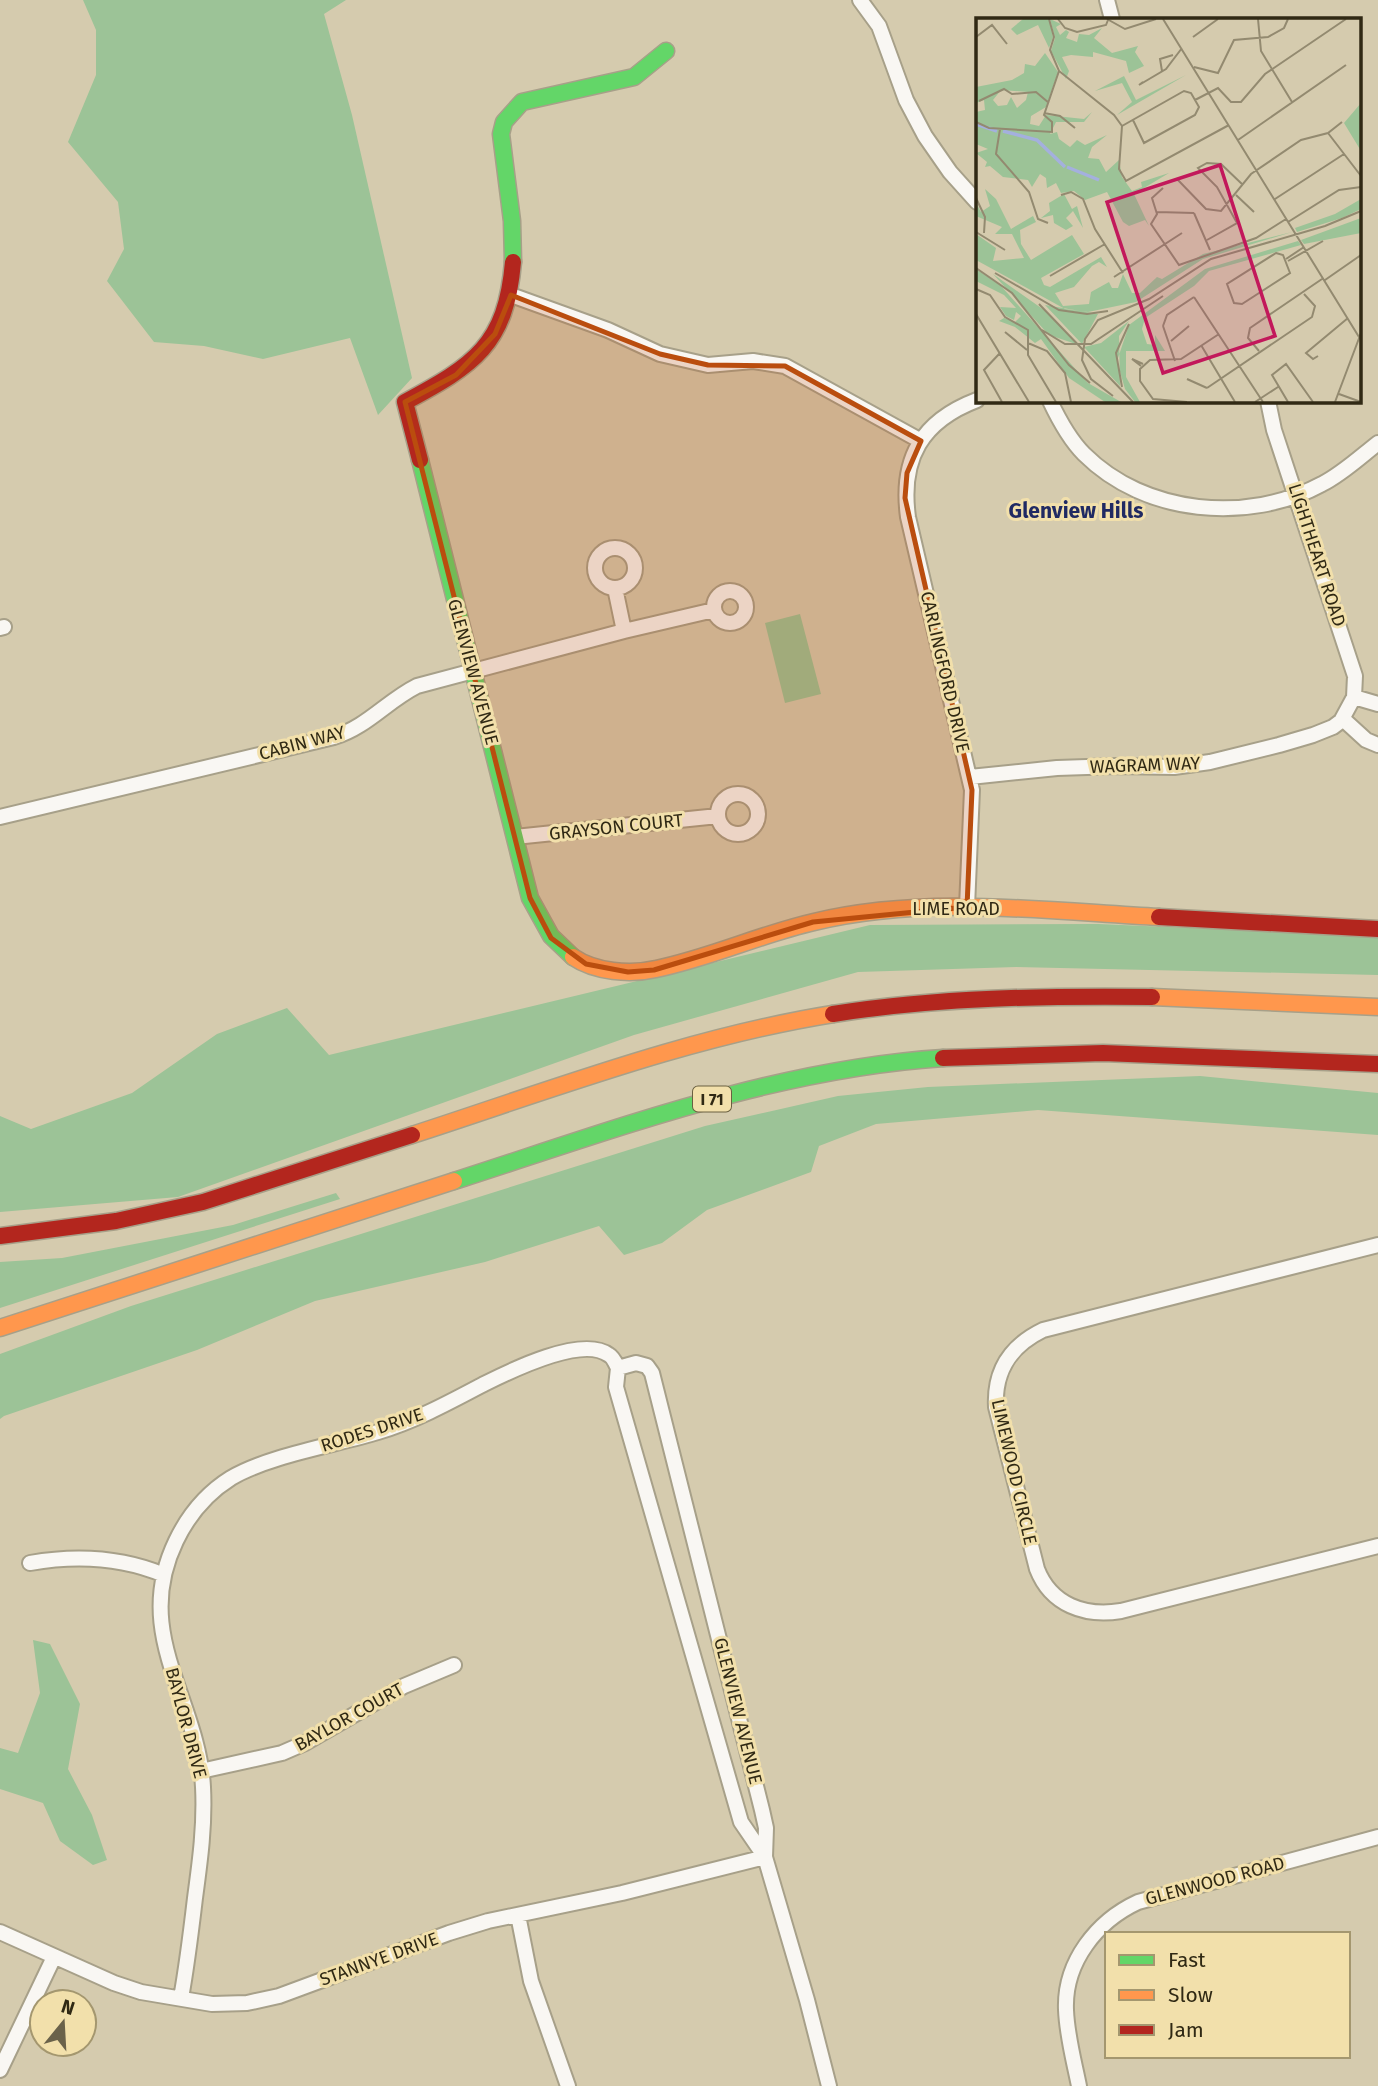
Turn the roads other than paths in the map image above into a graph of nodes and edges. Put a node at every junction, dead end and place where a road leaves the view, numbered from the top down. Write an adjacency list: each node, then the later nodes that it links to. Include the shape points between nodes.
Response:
1 (860, 0): 5 (street, via 879,26 906,100 925,136)
2 (1107, 0): 3 (street)
3 (1112, 18)
4 (666, 51): 6 (main road, via 634,77 522,102 504,122 501,134 514,277)
5 (976, 201)
6 (511, 295): 10 (street, via 660,354 708,365 753,361 785,366); 16 (main road, GLENVIEW AVENUE, via 505,316 480,355 456,376 405,402)
7 (976, 400): 10 (street, CARLINGFORD DRIVE, via 940,419)
8 (1051, 402): 12 (street, via 1066,432 1084,453 1142,492 1203,508 1230,509)
9 (1268, 402): 12 (street, LIGHTHEART ROAD)
10 (921, 441): 20 (street, CARLINGFORD DRIVE, via 907,473 905,498)
11 (1378, 443): 12 (street, via 1335,476)
12 (1297, 495): 18 (street, LIGHTHEART ROAD, via 1355,676)
13 (615, 588): 15 (street)
14 (714, 610): 15 (street, CABIN WAY)
15 (624, 631): 16 (street, CABIN WAY)
16 (473, 671): 22 (street, CABIN WAY, via 418,686 366,723 334,737); 23 (main road, GLENVIEW AVENUE)
17 (1378, 704): 18 (street)
18 (1348, 709): 19 (street, via 1366,740); 20 (street, WAGRAM WAY, via 1333,727 1210,762 1174,767 1057,768)
19 (1378, 745)
20 (970, 777): 24 (street, CARLINGFORD DRIVE)
21 (718, 816): 23 (street, GRAYSON COURT)
22 (0, 817)
23 (514, 837): 26 (main road, GLENVIEW AVENUE, via 530,898)
24 (967, 907): 25 (main road, LIME ROAD); 26 (main road, LIME ROAD, via 871,912 813,922 654,970 628,972 586,964)
25 (1378, 929)
26 (551, 939)
27 (1378, 1007): 29 (main road, via 1065,996 938,1001 816,1017 687,1045 203,1202 116,1221)
28 (1378, 1064): 31 (main road, I 71, via 1099,1052 1009,1053 823,1074 626,1125)
29 (0, 1236)
30 (1378, 1245): 35 (street, LIMEWOOD CIRCLE, via 1043,1330 1009,1356 995,1392 1037,1569 1049,1590 1077,1609 1121,1611)
31 (75, 1305): 32 (main road, I 71); 33 (main road)
32 (0, 1328)
33 (0, 1337)
34 (618, 1367): 37 (street, RODES DRIVE, via 602,1352 568,1351 498,1377 415,1419 231,1478 200,1505 179,1534); 41 (street, via 616,1387 741,1822); 41 (street, GLENVIEW AVENUE, via 636,1363 652,1373 762,1810)
35 (1378, 1546)
36 (30, 1563): 37 (street, via 58,1558 118,1561)
37 (164, 1575): 39 (street, BAYLOR DRIVE, via 162,1634)
38 (454, 1665): 39 (street, BAYLOR COURT, via 410,1683 282,1753)
39 (201, 1771): 45 (street, BAYLOR DRIVE, via 203,1839)
40 (1378, 1838): 49 (street, GLENWOOD ROAD, via 1138,1902 1104,1924 1079,1956 1067,1994 1069,2037)
41 (765, 1857): 42 (street, STANNYE DRIVE); 48 (street, GLENVIEW AVENUE)
42 (518, 1915): 45 (street, STANNYE DRIVE, via 449,1934 279,1996 212,2004); 47 (street, via 531,1981)
43 (0, 1932): 44 (street, STANNYE DRIVE)
44 (54, 1957): 45 (street, STANNYE DRIVE, via 141,1992); 46 (street)
45 (181, 1998)
46 (0, 2070)
47 (568, 2086)
48 (829, 2086)
49 (1079, 2086)

